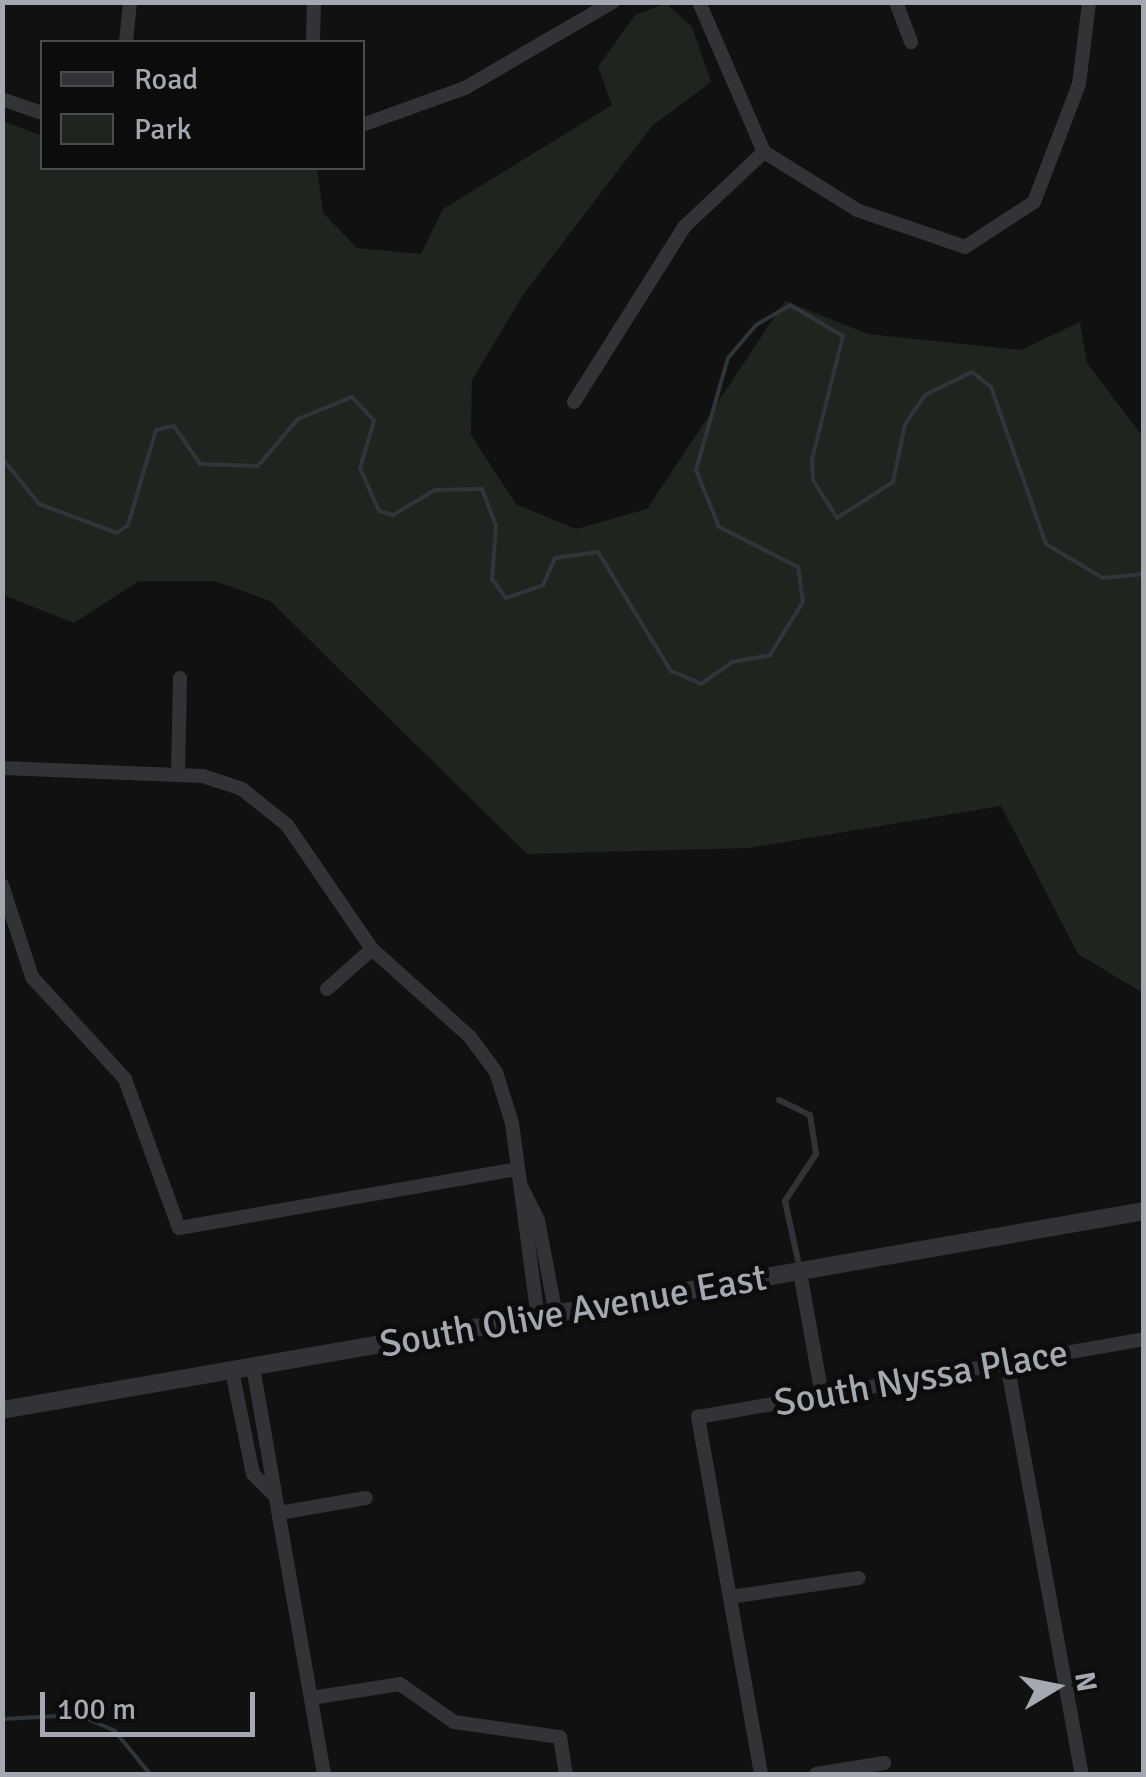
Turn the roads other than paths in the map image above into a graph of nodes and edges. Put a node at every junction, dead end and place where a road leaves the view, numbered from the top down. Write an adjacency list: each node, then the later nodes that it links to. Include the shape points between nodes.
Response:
1 (130, 2): 7 (street)
2 (314, 2): 8 (street)
3 (613, 2): 12 (street, via 465,88)
4 (699, 2): 13 (street)
5 (896, 2): 9 (street)
6 (1089, 2): 13 (street, via 1076,95 1034,202 965,247 857,210)
7 (126, 40)
8 (313, 40)
9 (911, 42)
10 (2, 99): 11 (street)
11 (40, 112)
12 (365, 124)
13 (764, 152): 14 (street, via 684,226)
14 (574, 402)
15 (180, 678): 17 (street)
16 (3, 770): 17 (street)
17 (178, 774): 19 (street, via 242,789 273,811)
18 (2, 885): 22 (street, via 32,978 125,1079 179,1228)
19 (372, 949): 20 (street); 22 (street, via 486,1055 506,1098)
20 (327, 989)
21 (780, 1100): 24 (lane, via 810,1115 816,1154 785,1200)
22 (519, 1177): 25 (street, via 538,1220)
23 (1144, 1211): 24 (street, South Olive Avenue East)
24 (800, 1272): 25 (street, South Olive Avenue East); 30 (street)
25 (547, 1317): 28 (street, South Olive Avenue East)
26 (1144, 1339): 27 (street, South Nyssa Place)
27 (1008, 1362): 30 (street, South Nyssa Place); 43 (street)
28 (253, 1367): 29 (street, South Olive Avenue East); 32 (street)
29 (232, 1371): 31 (street, South Olive Avenue East); 32 (street, via 253,1474)
30 (822, 1395): 36 (street, South Nyssa Place, via 698,1417)
31 (2, 1410)
32 (276, 1496): 34 (street)
33 (366, 1498): 34 (street)
34 (279, 1513): 37 (street)
35 (859, 1578): 36 (street)
36 (730, 1598): 41 (street)
37 (311, 1698): 39 (street); 40 (street, via 400,1684 454,1722 560,1736)
38 (884, 1763): 42 (street)
39 (324, 1774)
40 (566, 1774)
41 (761, 1774)
42 (816, 1774)
43 (1082, 1774)

